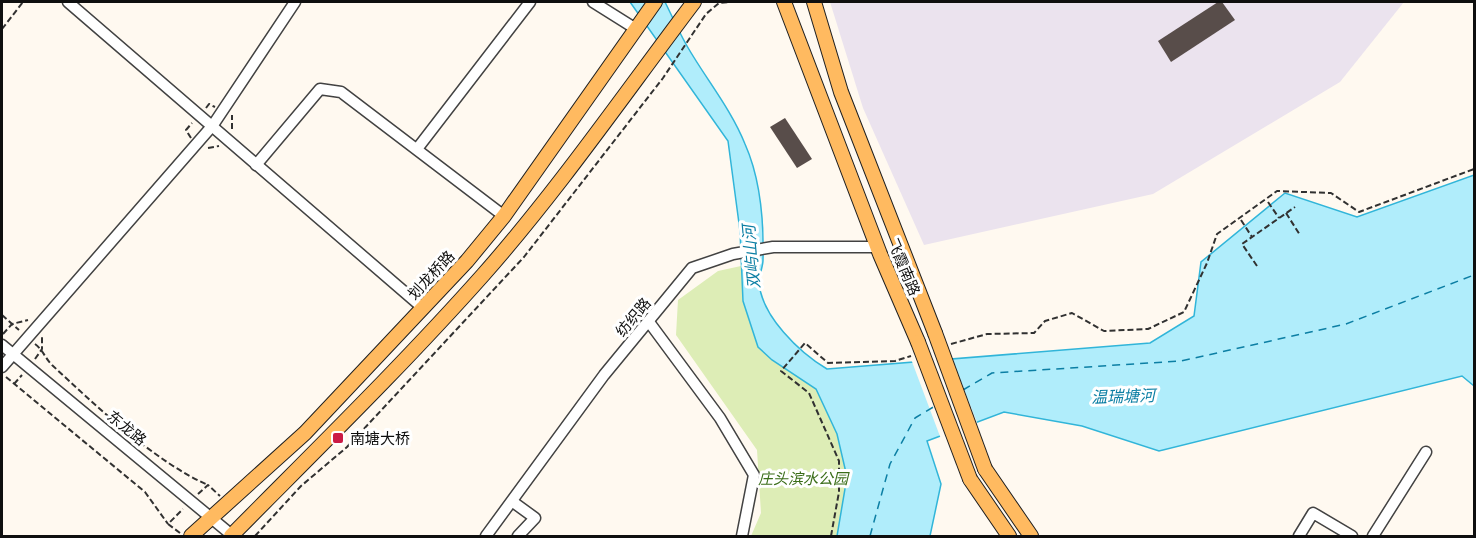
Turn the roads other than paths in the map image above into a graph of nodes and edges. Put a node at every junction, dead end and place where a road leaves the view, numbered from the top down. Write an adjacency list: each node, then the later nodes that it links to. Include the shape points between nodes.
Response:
1 (68, 2): 10 (street)
2 (295, 2): 10 (street)
3 (530, 2): 11 (street)
4 (593, 2): 9 (street)
5 (655, 2): 9 (main road, 划龙桥路)
6 (694, 2): 23 (main road, via 483,275)
7 (784, 2): 14 (main road, 飞霞南路)
8 (814, 2): 29 (main road, 飞霞南路, bridge, via 841,92 985,469)
9 (636, 29): 13 (main road, 划龙桥路)
10 (213, 125): 12 (street); 18 (street)
11 (417, 149): 12 (street, via 341,92 320,89); 13 (street)
12 (256, 165): 15 (street)
13 (504, 216): 15 (main road, 划龙桥路)
14 (877, 247): 16 (street, 纺织路, via 773,247 733,254 692,268); 28 (main road, 飞霞南路, bridge, via 970,479)
15 (423, 308): 22 (main road, 划龙桥路, via 305,432)
16 (650, 322): 21 (street, 纺织路, via 604,375); 27 (street, via 720,418 754,475)
17 (2, 345): 18 (street, 东龙路)
18 (13, 354): 19 (street); 22 (street, 东龙路)
19 (2, 367)
20 (1426, 452): 32 (street)
21 (513, 502): 25 (street, 纺织路); 26 (street, via 535,518)
22 (211, 517): 23 (street, 东龙路); 24 (main road, 划龙桥路)
23 (232, 536)
24 (191, 537)
25 (486, 537)
26 (518, 537)
27 (742, 537)
28 (1009, 537)
29 (1031, 537)
30 (1299, 537): 31 (street, via 1313,513)
31 (1352, 537)
32 (1373, 537)

